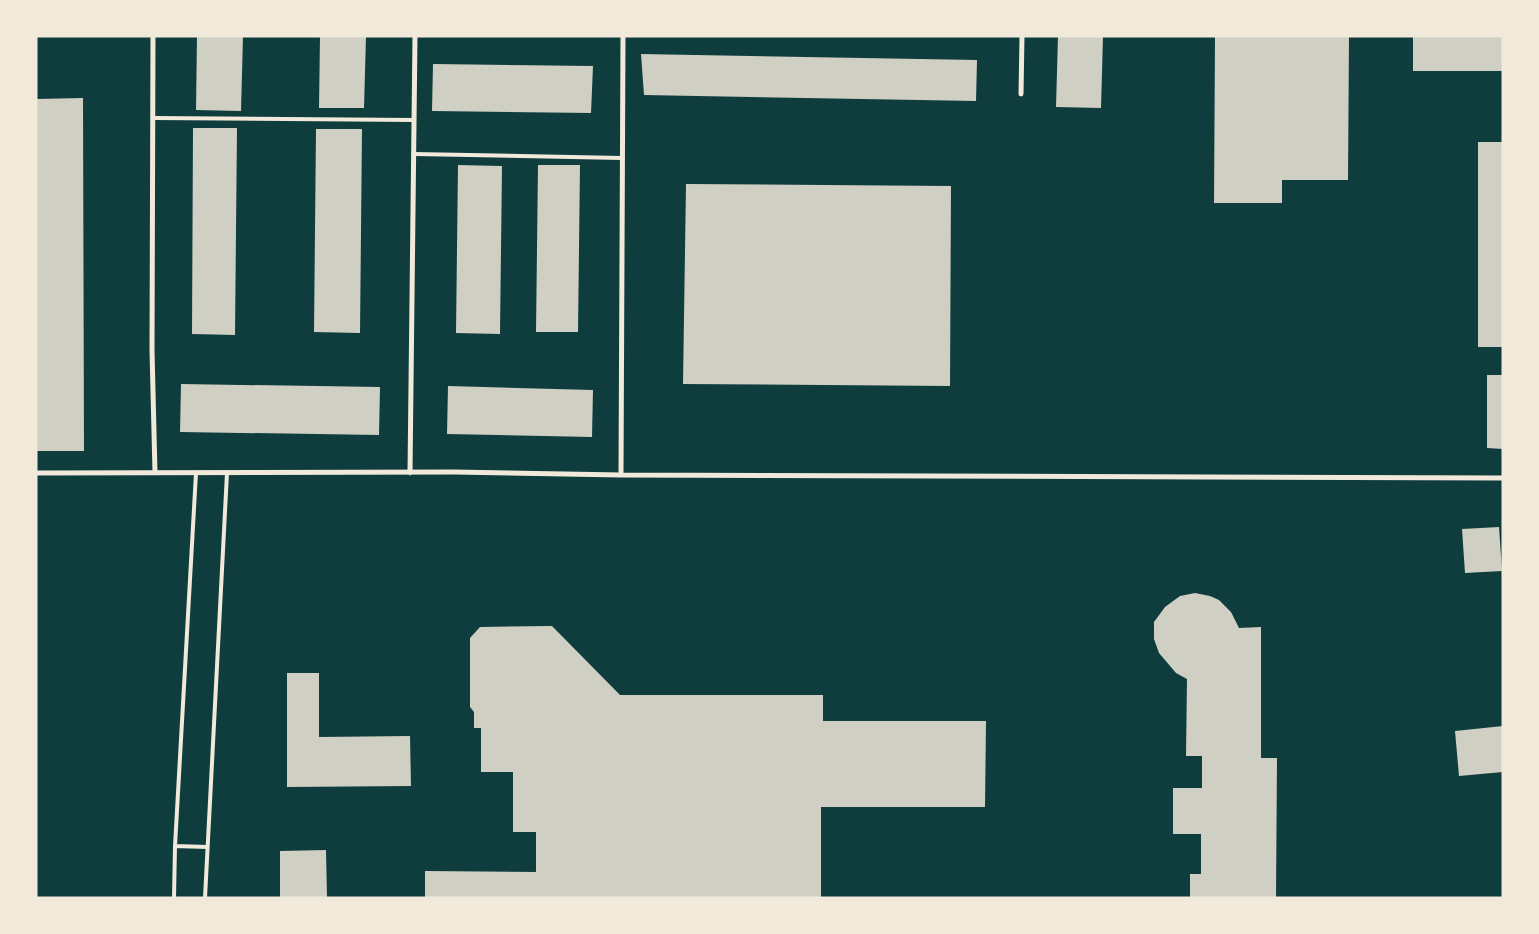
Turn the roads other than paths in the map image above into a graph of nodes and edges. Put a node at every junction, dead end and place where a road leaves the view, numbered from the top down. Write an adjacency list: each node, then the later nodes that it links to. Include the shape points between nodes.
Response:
1 (153, 36): 6 (street)
2 (415, 36): 7 (street)
3 (623, 36): 9 (street)
4 (1022, 36): 5 (street)
5 (1021, 94)
6 (153, 118): 7 (lane); 11 (street)
7 (414, 120): 8 (street)
8 (414, 154): 9 (lane); 14 (street)
9 (622, 158): 15 (street)
10 (36, 473): 11 (street)
11 (154, 473): 12 (street)
12 (196, 473): 13 (street); 17 (lane)
13 (227, 473): 14 (street); 18 (lane)
14 (410, 473): 15 (street)
15 (621, 474): 16 (street)
16 (1503, 478)
17 (175, 846): 18 (lane); 19 (lane)
18 (207, 847): 20 (lane)
19 (174, 898)
20 (205, 898)

